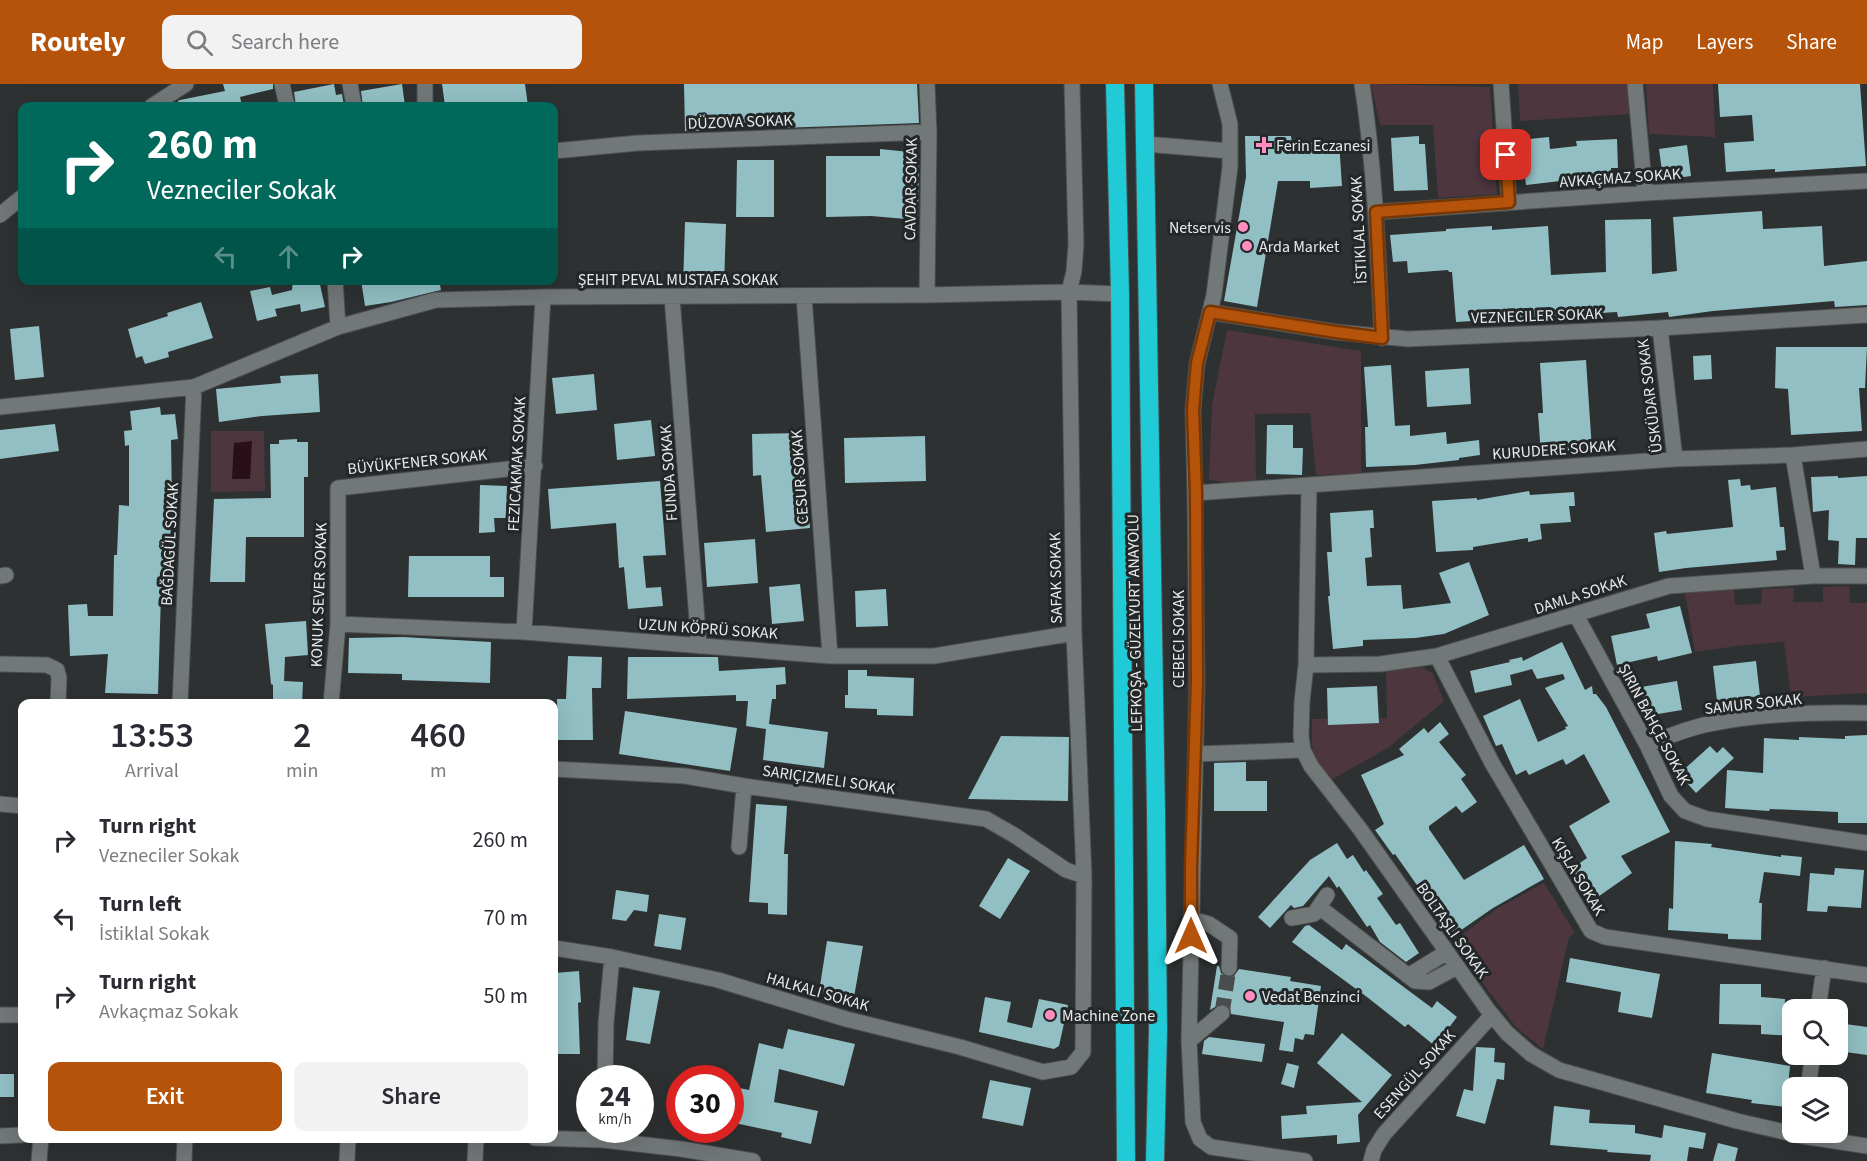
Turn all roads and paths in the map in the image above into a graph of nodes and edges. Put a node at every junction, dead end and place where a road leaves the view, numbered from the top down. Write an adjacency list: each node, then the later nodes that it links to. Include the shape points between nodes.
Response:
1 (186, 84): 13 (street)
2 (282, 84): 14 (street)
3 (350, 84): 15 (street)
4 (425, 84): 16 (street)
5 (927, 84): 17 (street, CAVDAR SOKAK)
6 (1072, 84): 28 (street, SAFAK SOKAK, via 1076,244)
7 (1115, 84): 29 (highway, LEFKOŞA - GÜZELYURT ANAYOLU)
8 (1144, 84): 18 (highway, LEFKOŞA - GÜZELYURT ANAYOLU)
9 (1220, 84): 19 (street, CEBECI SOKAK, via 1230,124)
10 (1362, 84): 25 (street, İSTIKLAL SOKAK)
11 (1501, 84): 24 (street)
12 (1635, 84): 22 (street)
13 (158, 102)
14 (286, 102)
15 (353, 102)
16 (425, 102)
17 (929, 132): 20 (street, DÜZOVA SOKAK, via 638,143); 30 (street, CAVDAR SOKAK)
18 (1145, 144): 19 (street); 109 (highway, LEFKOŞA - GÜZELYURT ANAYOLU, via 1156,822)
19 (1230, 151): 34 (street, CEBECI SOKAK)
20 (558, 152)
21 (1867, 181): 22 (street, AVKAÇMAZ SOKAK)
22 (1645, 193): 24 (street, AVKAÇMAZ SOKAK)
23 (18, 200): 26 (street)
24 (1509, 202): 25 (street, AVKAÇMAZ SOKAK)
25 (1376, 212): 38 (street, İSTIKLAL SOKAK)
26 (0, 215)
27 (334, 285): 36 (street)
28 (1069, 292): 29 (street, ŞEHIT PEVAL MUSTAFA SOKAK); 30 (street, ŞEHIT PEVAL MUSTAFA SOKAK); 53 (street, SAFAK SOKAK)
29 (1120, 294): 108 (highway, LEFKOŞA - GÜZELYURT ANAYOLU)
30 (927, 295): 31 (street, ŞEHIT PEVAL MUSTAFA SOKAK)
31 (804, 296): 33 (street, ŞEHIT PEVAL MUSTAFA SOKAK); 55 (street, CESUR SOKAK)
32 (543, 297): 33 (street, ŞEHIT PEVAL MUSTAFA SOKAK); 36 (street, ŞEHIT PEVAL MUSTAFA SOKAK, via 436,300); 44 (street, FEZICAKMAK SOKAK)
33 (672, 297): 54 (street, FUNDA SOKAK)
34 (1210, 312): 38 (street, VEZNECILER SOKAK); 47 (street, CEBECI SOKAK, via 1194,387)
35 (1867, 315): 37 (street, VEZNECILER SOKAK)
36 (338, 327): 39 (street, ŞEHIT PEVAL MUSTAFA SOKAK)
37 (1660, 328): 38 (street, VEZNECILER SOKAK); 43 (street, ÜSKÜDAR SOKAK)
38 (1382, 338)
39 (194, 387): 40 (street, ŞEHIT PEVAL MUSTAFA SOKAK); 60 (street, BAĞDAGÜL SOKAK)
40 (0, 407)
41 (1867, 449): 42 (street, KURUDERE SOKAK)
42 (1793, 455): 43 (street, KURUDERE SOKAK); 48 (street)
43 (1675, 459): 45 (street, KURUDERE SOKAK)
44 (535, 466): 46 (street, BÜYÜKFENER SOKAK); 52 (street, FEZICAKMAK SOKAK)
45 (1309, 486): 47 (street, KURUDERE SOKAK); 58 (street)
46 (338, 488): 51 (street, KONUK SEVER SOKAK)
47 (1196, 493): 65 (street, CEBECI SOKAK)
48 (1814, 576): 49 (street, DAMLA SOKAK); 50 (street, DAMLA SOKAK, via 1669,586)
49 (1867, 576)
50 (1576, 615): 56 (street, DAMLA SOKAK); 63 (street, ŞIRIN BAHÇE SOKAK)
51 (338, 624): 52 (street, UZUN KÖPRÜ SOKAK); 61 (street, KONUK SEVER SOKAK)
52 (524, 632): 54 (street, UZUN KÖPRÜ SOKAK)
53 (1074, 633): 55 (street, UZUN KÖPRÜ SOKAK, via 934,656); 72 (street, SAFAK SOKAK)
54 (699, 646): 55 (street, UZUN KÖPRÜ SOKAK)
55 (830, 656)
56 (1437, 656): 58 (street, DAMLA SOKAK, via 1380,664); 80 (street, via 1492,764 1592,931 1605,937)
57 (0, 664): 59 (street, via 47,665 57,670)
58 (1306, 665): 64 (street)
59 (58, 699)
60 (180, 699)
61 (331, 699)
62 (1867, 713): 63 (street, SAMUR SOKAK, via 1787,715 1709,724)
63 (1647, 745): 70 (street, ŞIRIN BAHÇE SOKAK, via 1671,796 1696,816)
64 (1303, 750): 65 (street); 76 (street)
65 (1195, 754): 74 (street, CEBECI SOKAK)
66 (558, 770): 67 (street, via 685,776)
67 (744, 786): 71 (street); 72 (street, via 986,819 1065,870)
68 (0, 804): 69 (street)
69 (18, 806)
70 (1867, 843)
71 (740, 847)
72 (1084, 876): 77 (street, SAFAK SOKAK, via 1083,1052 1071,1067 1043,1072 718,980)
73 (1292, 918): 82 (street, via 1314,914 1323,901)
74 (1191, 919): 79 (street, via 1209,924 1230,938); 88 (street, CEBECI SOKAK)
75 (558, 949): 77 (street)
76 (1447, 952): 78 (street); 82 (street)
77 (612, 957): 89 (street)
78 (1457, 967): 82 (street, via 1429,982); 87 (street)
79 (1228, 968)
80 (1824, 968): 81 (street); 83 (street)
81 (1867, 975)
82 (1408, 976)
83 (1820, 999)
84 (1222, 1013): 88 (street)
85 (0, 1015): 86 (street)
86 (18, 1015)
87 (1492, 1015): 90 (street, via 1531,1054 1559,1071); 111 (street, ESENGÜL SOKAK, via 1384,1134)
88 (1189, 1041): 110 (street, CEBECI SOKAK, via 1193,1122 1200,1138 1211,1147)
89 (605, 1065)
90 (1782, 1130)
91 (18, 1135): 92 (street)
92 (0, 1136)
93 (576, 1136): 94 (street)
94 (558, 1137)
95 (1848, 1142): 101 (street)
96 (41, 1143): 103 (street)
97 (185, 1143): 104 (street)
98 (348, 1143): 105 (street)
99 (476, 1143): 106 (street)
100 (634, 1143): 102 (street)
101 (1867, 1146)
102 (680, 1155): 107 (street)
103 (39, 1161)
104 (184, 1161)
105 (347, 1161)
106 (475, 1161)
107 (753, 1161)
108 (1126, 1161)
109 (1155, 1161)
110 (1305, 1161)
111 (1371, 1161)

